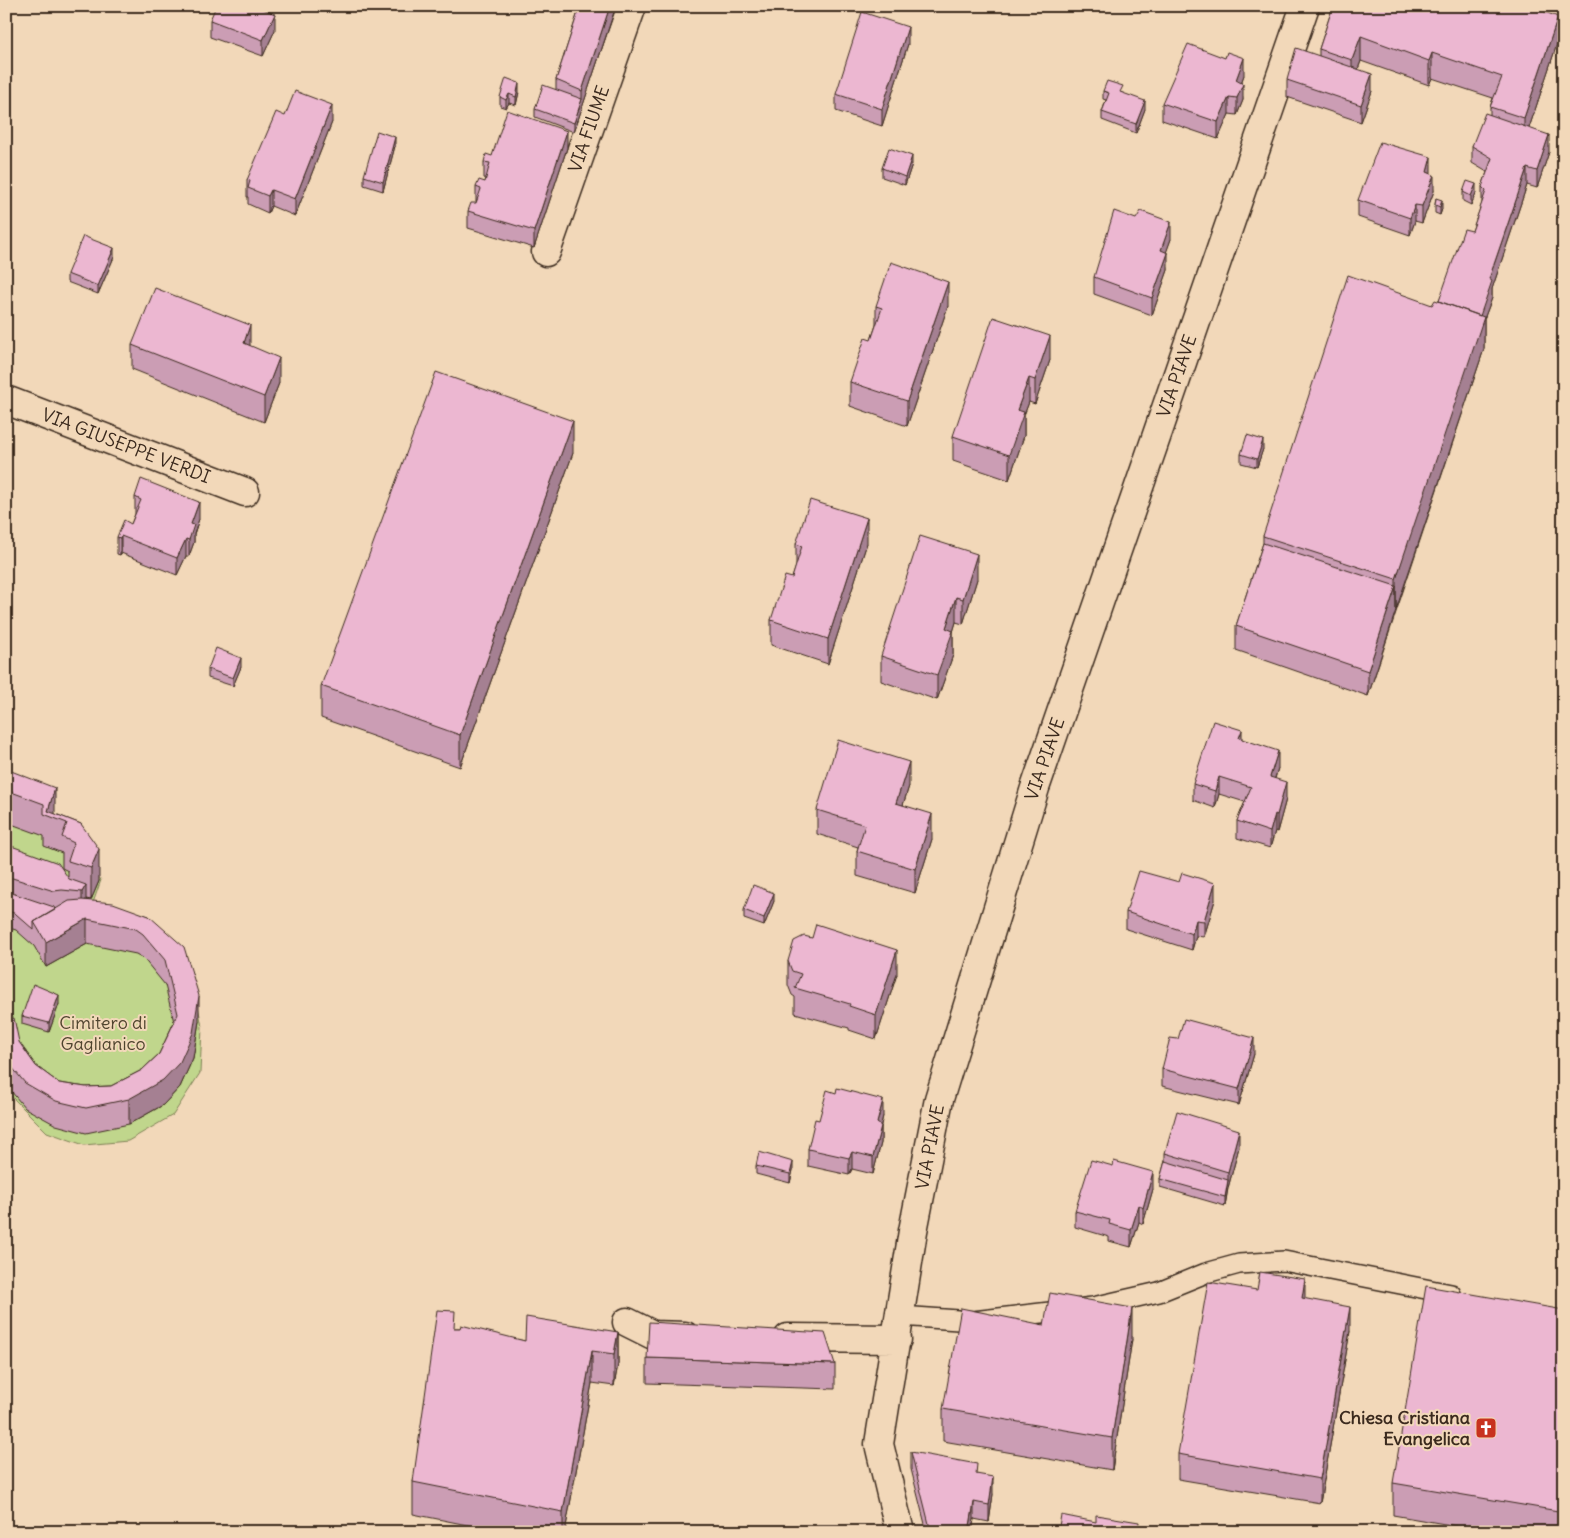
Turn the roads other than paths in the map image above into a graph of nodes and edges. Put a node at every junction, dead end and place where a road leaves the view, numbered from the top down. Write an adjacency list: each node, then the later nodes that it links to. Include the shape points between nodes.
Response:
1 (632, 6): 3 (street, VIA FIUME)
2 (1305, 6): 8 (street, VIA PIAVE, via 1035,788 988,934 939,1098 913,1231)
3 (546, 252)
4 (6, 400): 5 (street, VIA GIUSEPPE VERDI)
5 (245, 492)
6 (1468, 1298): 8 (lane, via 1284,1261 1239,1264 1159,1292 1094,1307)
7 (627, 1322): 9 (street, via 652,1335)
8 (899, 1327): 10 (street); 11 (street, VIA PIAVE, via 879,1444)
9 (711, 1336)
10 (760, 1337)
11 (900, 1532)

